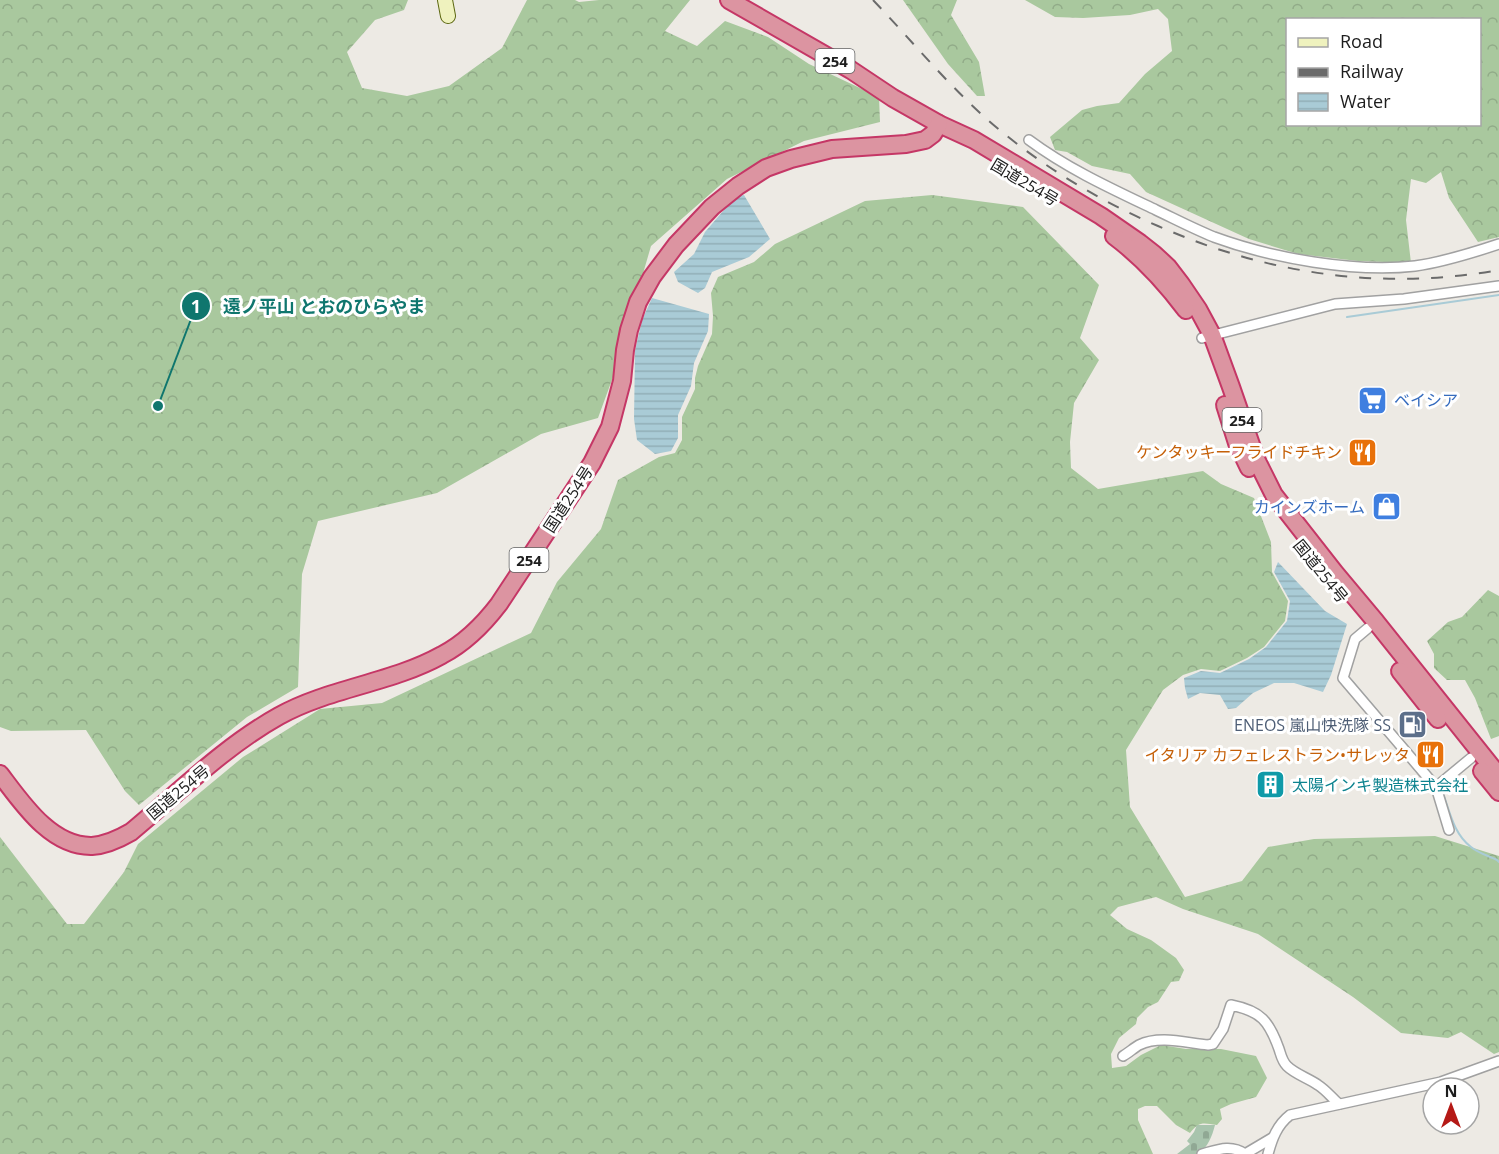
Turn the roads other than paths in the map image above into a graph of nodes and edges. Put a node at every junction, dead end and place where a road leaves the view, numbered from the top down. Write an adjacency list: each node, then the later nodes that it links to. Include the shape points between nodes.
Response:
1 (445, 0): 3 (street)
2 (729, 0): 4 (highway, 254)
3 (448, 16)
4 (939, 124): 8 (highway, 国道254号 / 254, via 980,154 1116,238 1170,289); 11 (highway, 国道254号 / 254, via 925,140 832,149 766,168 712,207 676,245 639,302 629,330 610,427 592,464 500,604 484,624 453,648 422,665 280,715 241,740 131,832 104,844 81,844 45,827)
5 (1029, 140): 6 (street, via 1093,180 1204,232 1286,256 1345,266 1403,267 1454,258)
6 (1499, 244)
7 (1499, 286): 8 (street, via 1335,304)
8 (1207, 337): 9 (highway, 国道254号 / 254, via 1237,443 1265,500); 12 (highway, 国道254号 / 254, via 1274,495)
9 (1368, 628): 10 (highway, 国道254号 / 254); 13 (street, via 1355,639 1343,678)
10 (1471, 758): 13 (street); 14 (highway, 国道254号 / 254)
11 (0, 774)
12 (1499, 776)
13 (1436, 787): 15 (street)
14 (1499, 792)
15 (1449, 830)
16 (1123, 1056): 18 (street, via 1153,1041 1213,1044 1232,1005 1244,1007 1259,1014 1266,1023 1283,1062)
17 (1499, 1060): 18 (street, via 1441,1082)
18 (1339, 1104): 19 (street, via 1290,1115)
19 (1272, 1138): 21 (street); 22 (street)
20 (1202, 1154): 21 (street, via 1225,1148)
21 (1245, 1154)
22 (1268, 1154)

